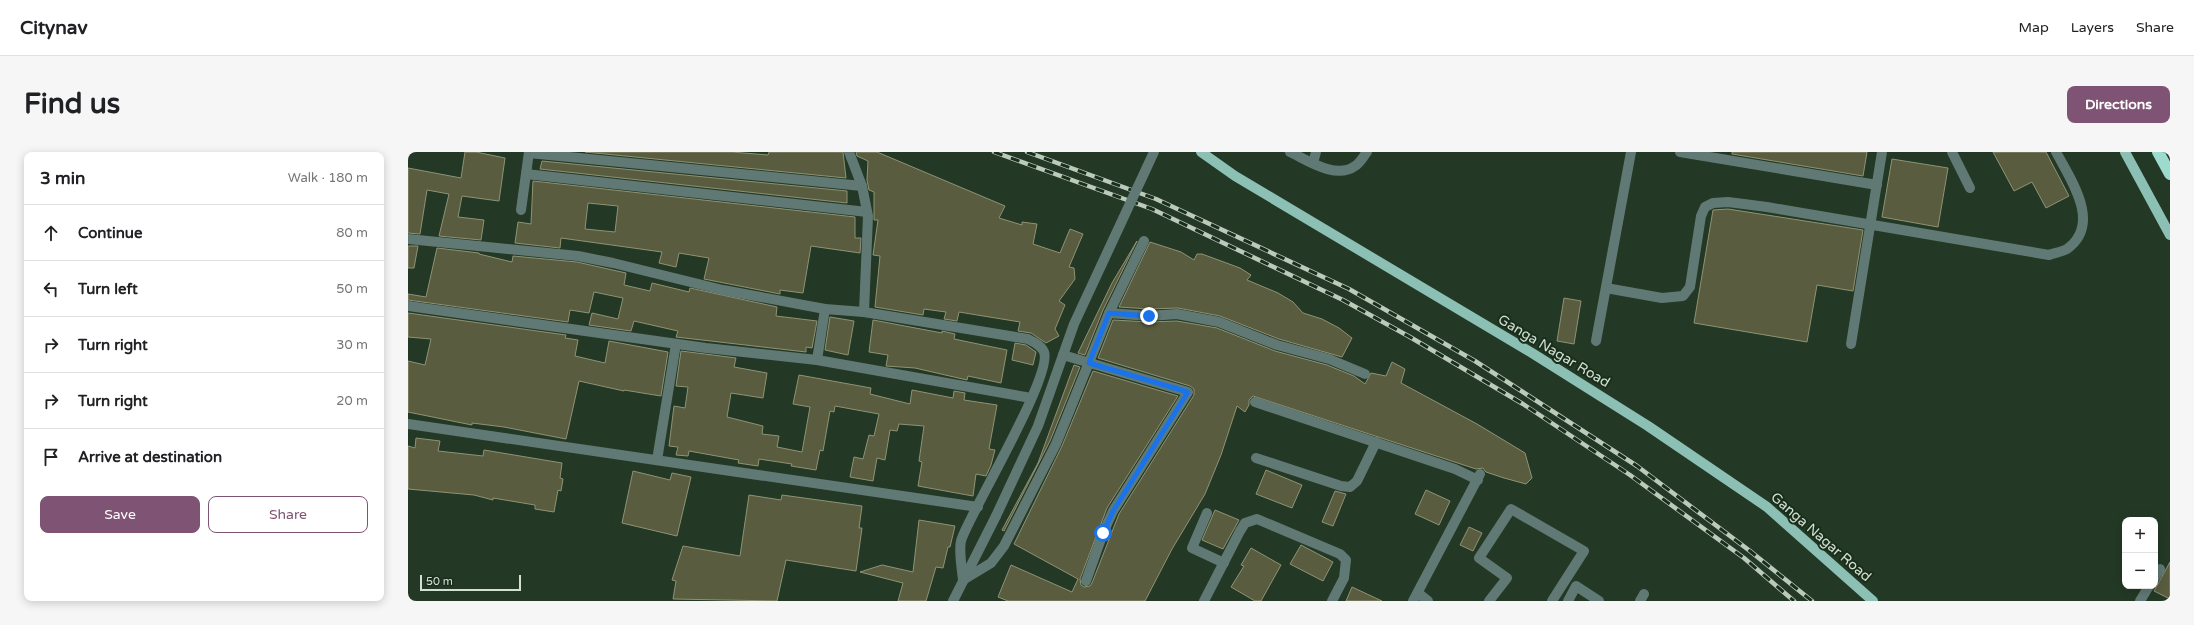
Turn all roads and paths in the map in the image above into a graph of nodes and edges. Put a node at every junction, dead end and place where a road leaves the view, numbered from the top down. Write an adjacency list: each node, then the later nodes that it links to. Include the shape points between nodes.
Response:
1 (529, 152): 16 (street); 19 (street)
2 (849, 152): 19 (street)
3 (1154, 152): 35 (street, bridge, via 1092,282)
4 (1201, 152): 60 (main road, Ganga Nagar Road, via 1235,176 1532,353 1648,426 1767,507)
5 (1290, 152): 15 (street)
6 (1316, 152): 15 (street)
7 (1367, 152): 15 (street, via 1356,166 1348,170 1336,171)
8 (1631, 152): 27 (street)
9 (1680, 152): 18 (street)
10 (1882, 152): 18 (street)
11 (1952, 152): 20 (street)
12 (2056, 152): 23 (street, via 2083,207 2083,221 2079,234 2066,249 2049,255)
13 (2124, 152): 24 (main road)
14 (2158, 152): 17 (highway)
15 (1313, 163)
16 (526, 174): 21 (street); 22 (street)
17 (2170, 174)
18 (1877, 185): 23 (street)
19 (862, 186): 22 (street)
20 (1970, 188)
21 (521, 210)
22 (867, 212): 30 (street)
23 (1871, 225): 27 (street, via 1767,207 1728,202 1713,203 1704,207 1701,216 1690,287 1683,296 1662,298); 34 (street)
24 (2170, 235)
25 (408, 239): 29 (street, via 578,256 723,290)
26 (1144, 241): 31 (street)
27 (1606, 288): 32 (street)
28 (408, 306): 33 (street)
29 (825, 309): 30 (street); 36 (street)
30 (864, 312): 39 (street, via 1028,338 1039,345 1044,353)
31 (1109, 313): 37 (street); 38 (street, via 1149,316 1177,314 1219,322 1277,345 1329,359)
32 (1596, 341)
33 (676, 344): 36 (street); 44 (street)
34 (1851, 344)
35 (1063, 355): 37 (street); 48 (street, bridge, via 1038,426)
36 (817, 360): 39 (street)
37 (1089, 363): 48 (street, via 1056,444 1004,546 991,563); 49 (street, via 1188,392 1113,511)
38 (1365, 374)
39 (1031, 398): 45 (street)
40 (1255, 402): 42 (street)
41 (408, 424): 44 (street)
42 (1376, 442): 43 (street, via 1357,481 1350,487); 51 (street, via 1479,477)
43 (1256, 458)
44 (657, 460): 45 (street)
45 (978, 507): 48 (street, via 961,539)
46 (1207, 513): 47 (street, via 1192,548)
47 (1224, 563): 53 (street); 54 (street, via 1245,523 1251,520 1264,522 1340,554 1346,560 1344,578)
48 (963, 580): 52 (street)
49 (1086, 581)
50 (2147, 589): 61 (street)
51 (1415, 597): 55 (street)
52 (952, 601)
53 (1204, 601)
54 (1332, 601)
55 (1428, 601)
56 (1489, 601): 57 (street, via 1507,578 1479,558 1510,509 1584,551)
57 (1552, 601)
58 (1568, 601): 59 (street, via 1576,586)
59 (1599, 601)
60 (1873, 601)
61 (2140, 601)

